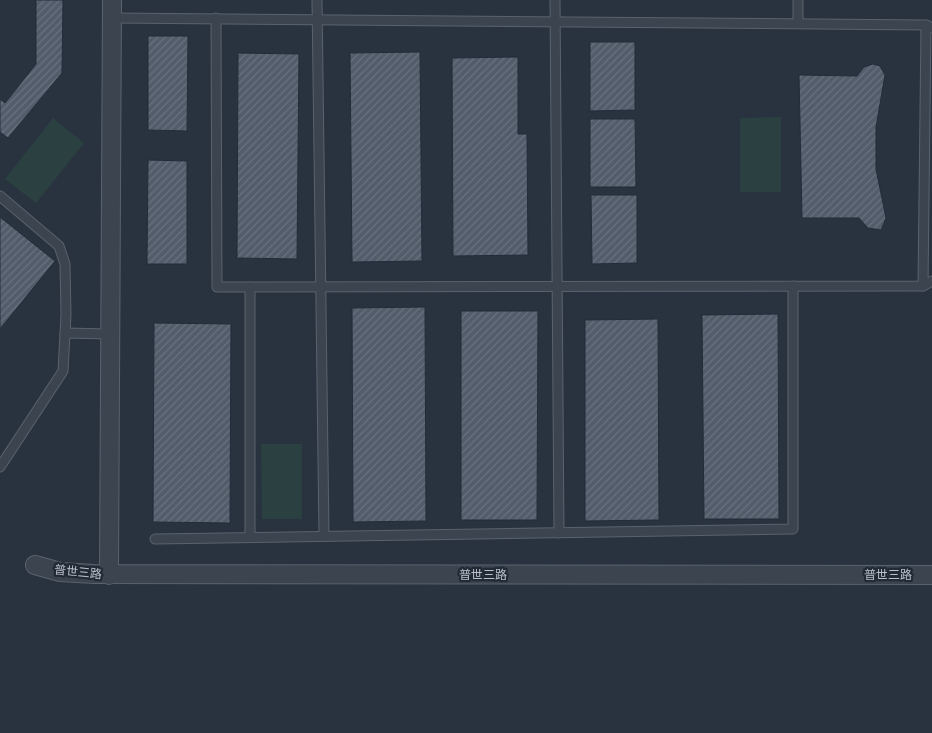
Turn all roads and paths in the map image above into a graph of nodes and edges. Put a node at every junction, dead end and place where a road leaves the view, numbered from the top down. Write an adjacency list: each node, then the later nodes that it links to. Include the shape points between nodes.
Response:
1 (112, 0): 5 (street)
2 (317, 0): 7 (lane)
3 (555, 0): 8 (lane)
4 (798, 0): 9 (lane)
5 (112, 18): 6 (lane); 19 (street)
6 (216, 18): 7 (lane); 17 (lane, via 217,287)
7 (317, 19): 8 (lane); 13 (lane)
8 (555, 21): 9 (lane); 14 (lane)
9 (798, 24): 10 (lane)
10 (929, 26): 16 (lane)
11 (0, 196): 18 (lane, via 59,246 65,264)
12 (932, 281): 16 (lane)
13 (321, 286): 14 (lane); 17 (lane); 22 (lane)
14 (558, 286): 15 (lane); 21 (lane)
15 (793, 286): 16 (lane); 21 (lane, via 793,530)
16 (923, 286)
17 (250, 287): 23 (lane)
18 (65, 333): 19 (lane); 20 (lane, via 63,372)
19 (110, 334): 26 (street)
20 (0, 467)
21 (559, 533): 22 (lane)
22 (324, 536): 23 (lane)
23 (250, 538): 24 (lane)
24 (155, 539)
25 (34, 565): 26 (street, 普世三路, via 60,572)
26 (109, 574): 27 (street, 普世三路)
27 (932, 575)

